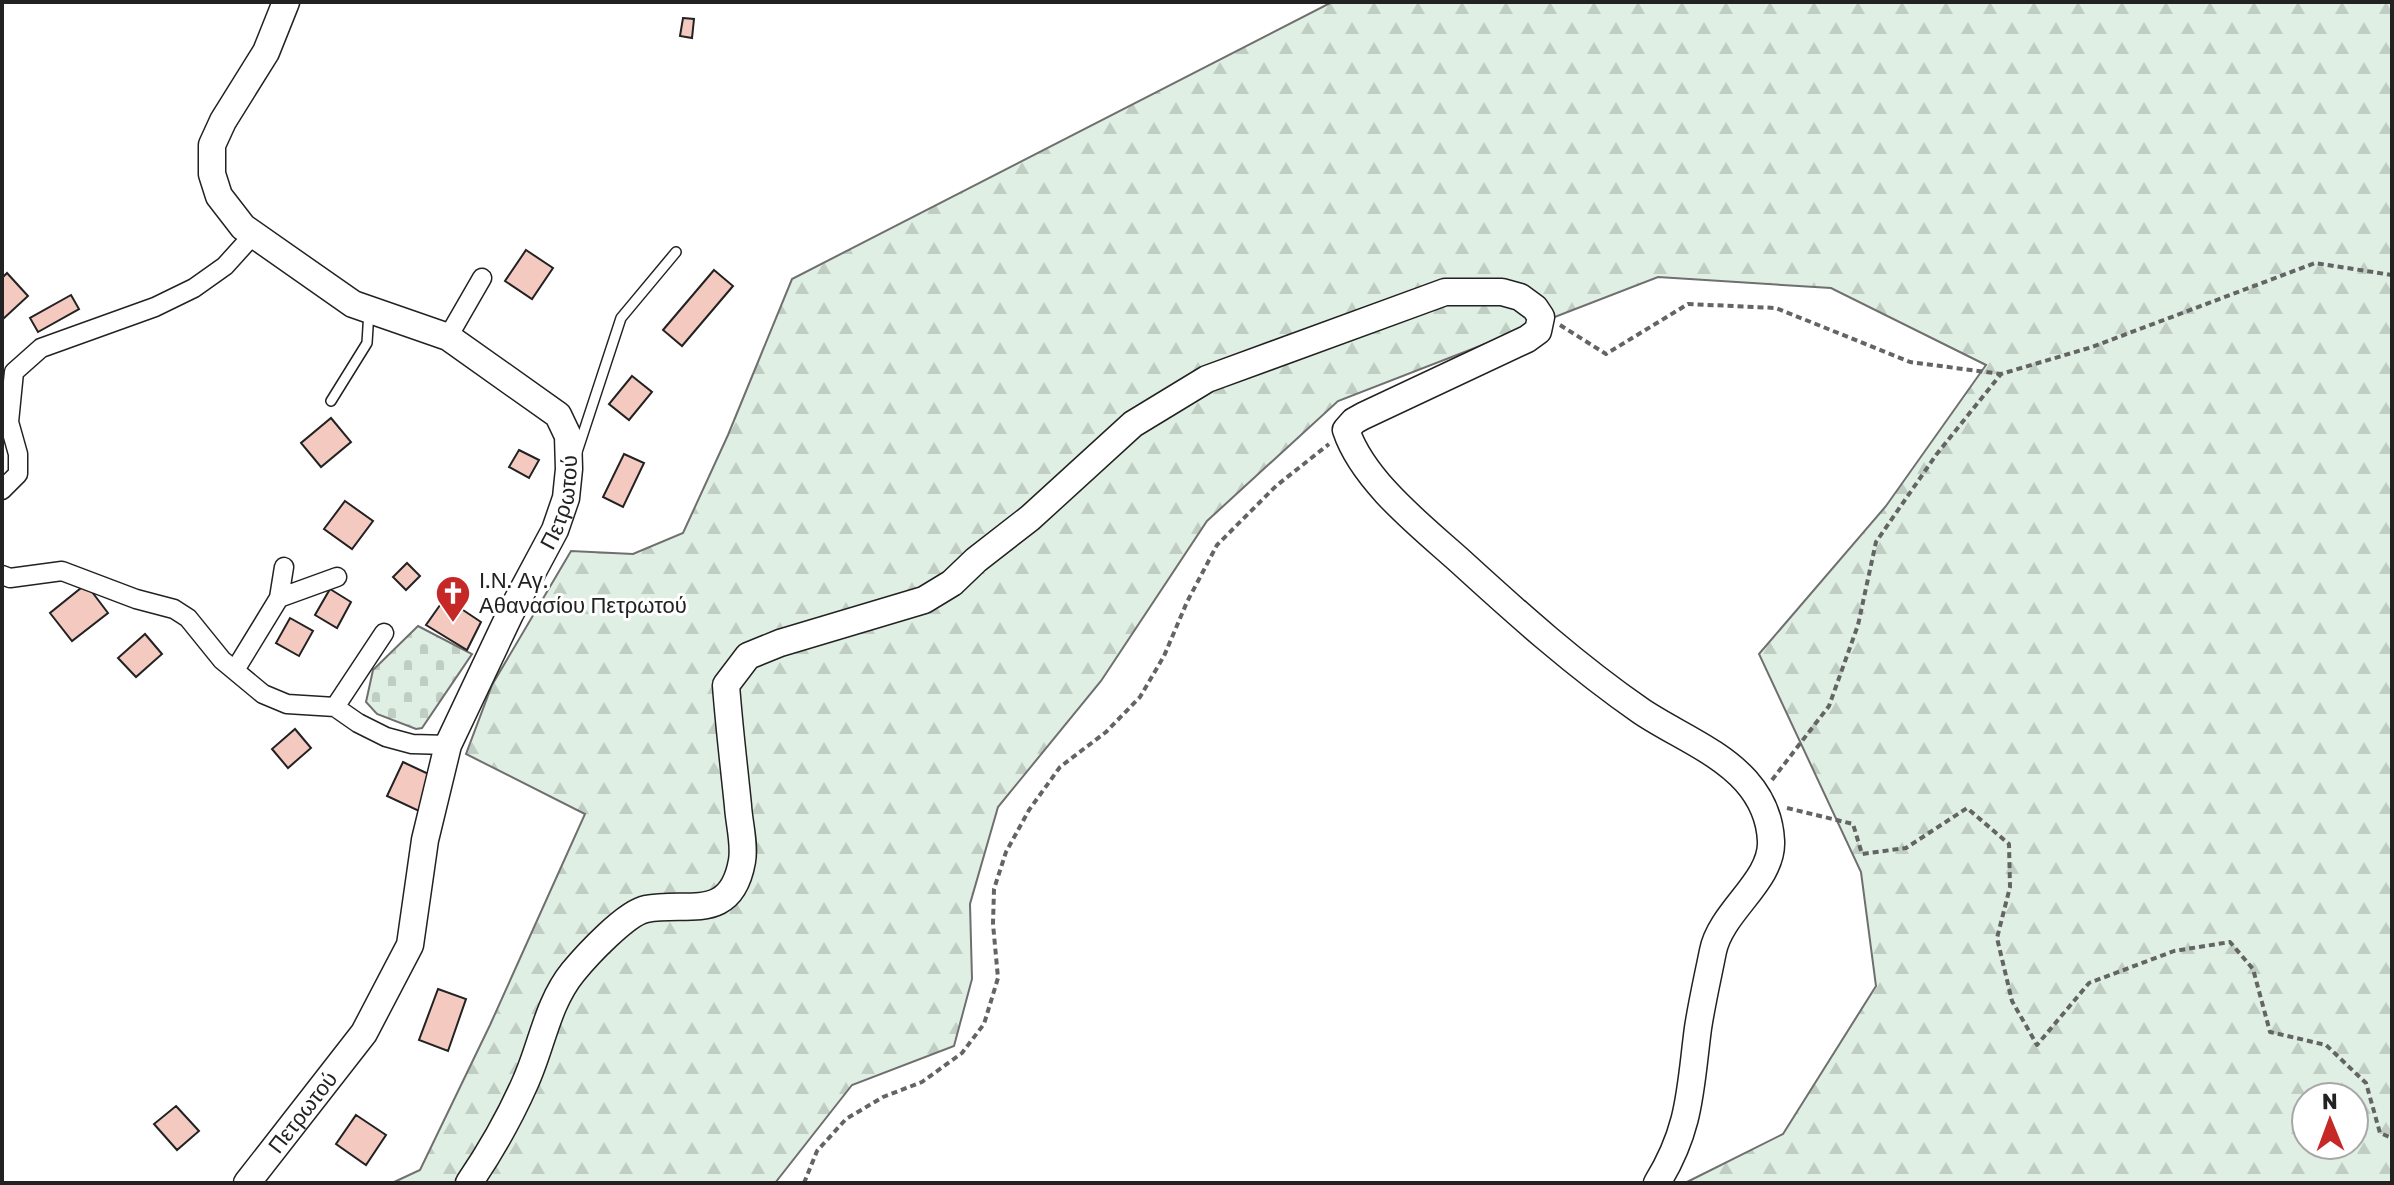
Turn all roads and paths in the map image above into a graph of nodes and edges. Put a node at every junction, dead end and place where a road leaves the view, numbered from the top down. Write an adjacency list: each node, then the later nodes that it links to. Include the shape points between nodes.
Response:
1 (286, 2): 2 (street, Πετρωτού, via 276,33 212,145 214,185 230,214)
2 (253, 235): 7 (street, Πετρωτού); 13 (street, via 225,266 194,288 41,348 14,372 9,422 18,474)
3 (676, 252): 12 (lane, via 621,318)
4 (2392, 275): 9 (path, via 2315,263 2092,347)
5 (482, 278): 8 (street)
6 (1535, 308): 9 (path, via 1606,354 1688,304 1776,308 1910,362); 11 (street, via 1541,317 1538,331 1527,339 1363,416); 25 (street, via 1502,292 1445,292 1207,379 1133,424 1030,518 924,600 748,656 726,685 742,859 732,888 719,901 694,909 644,909 608,934 572,973 556,999 526,1082)
7 (369, 310): 8 (street, Πετρωτού); 10 (lane, via 367,343)
8 (448, 337): 12 (street, Πετρωτού, via 558,415 568,436)
9 (2001, 374): 22 (path, via 1876,542 1858,625 1829,706 1774,773)
10 (331, 401)
11 (1346, 430): 22 (street, via 1357,455 1385,490 1528,623 1619,695 1729,766); 26 (path, via 1276,486 1217,545 1140,697 1060,767 1029,810 1006,852 994,889 998,978 984,1024 962,1053 922,1082 846,1119 817,1151)
12 (568, 474): 21 (street, Πετρωτού, via 555,530)
13 (2, 490)
14 (284, 567): 17 (street)
15 (2, 575): 19 (street, via 62,571 174,609)
16 (337, 577): 17 (street)
17 (279, 598): 19 (street)
18 (384, 633): 20 (street)
19 (235, 670): 20 (street, via 263,694 287,704)
20 (335, 707): 21 (street, via 386,737)
21 (448, 745): 24 (street, Πετρωτού, via 425,840 410,945 364,1033)
22 (1763, 802): 23 (path, via 1853,824 1862,854 1906,848 1967,808 2009,844 2010,887 1997,938 2012,1001 2037,1045 2089,983 2174,951 2230,942 2253,969 2270,1032 2326,1045 2366,1083 2380,1133); 27 (street, via 1771,854 1716,938 1685,1122 1674,1156)
23 (2392, 1138)
24 (247, 1183)
25 (469, 1183)
26 (804, 1183)
27 (1657, 1183)

